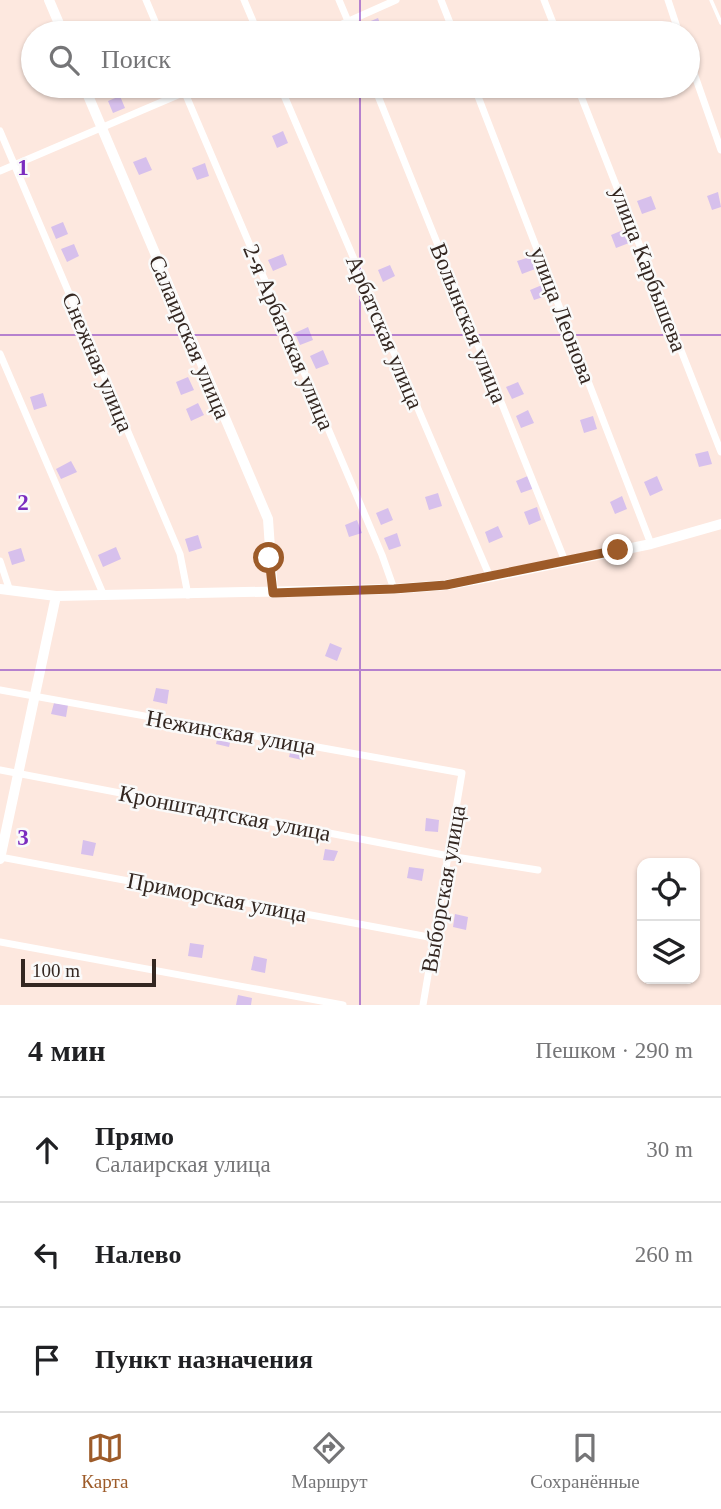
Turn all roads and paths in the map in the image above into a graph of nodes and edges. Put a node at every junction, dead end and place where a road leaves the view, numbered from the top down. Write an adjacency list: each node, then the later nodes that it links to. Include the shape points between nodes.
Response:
1 (50, 0): 10 (main road)
2 (146, 0): 11 (street)
3 (244, 0): 12 (street)
4 (339, 0): 13 (street)
5 (396, 0): 14 (street)
6 (441, 0): 15 (street)
7 (544, 0): 16 (street)
8 (668, 0): 17 (street)
9 (711, 0): 18 (lane)
10 (58, 21)
11 (155, 21)
12 (253, 21)
13 (348, 21)
14 (350, 21)
15 (449, 21)
16 (552, 21)
17 (676, 21)
18 (721, 23)
19 (700, 91): 29 (street)
20 (89, 98): 27 (main road, Салаирская улица)
21 (164, 98): 27 (street)
22 (187, 98): 39 (street, 2-я Арбатская улица)
23 (285, 98): 38 (street, Арбатская улица)
24 (379, 98): 37 (street, Волынская улица)
25 (479, 98): 35 (street, улица Леонова)
26 (582, 98): 33 (street, улица Карбышева)
27 (101, 128): 30 (street); 41 (main road, Салаирская улица, via 268,519)
28 (0, 131): 30 (street, Снежная улица)
29 (721, 150)
30 (14, 165): 31 (street); 42 (street, Снежная улица, via 180,554)
31 (0, 171)
32 (0, 354): 44 (street)
33 (721, 452)
34 (721, 524): 35 (main road)
35 (651, 544): 37 (main road)
36 (0, 561): 40 (street)
37 (565, 561): 38 (main road)
38 (490, 577): 39 (main road)
39 (394, 589): 41 (main road)
40 (5, 590): 43 (main road)
41 (273, 593): 42 (main road)
42 (188, 595): 44 (main road)
43 (56, 596): 44 (main road); 46 (main road)
44 (104, 596)
45 (0, 690): 46 (street, Нежинская улица)
46 (34, 697): 48 (main road); 49 (street, Нежинская улица)
47 (0, 770): 48 (street, Кронштадтская улица)
48 (18, 773): 50 (street, Кронштадтская улица); 51 (main road)
49 (462, 773): 50 (street, Выборская улица)
50 (449, 856): 52 (street, Кронштадтская улица); 53 (street, Выборская улица)
51 (0, 858): 53 (street, Приморская улица)
52 (538, 870)
53 (434, 938): 56 (street, Выборская улица)
54 (0, 942): 55 (street)
55 (343, 1005)
56 (423, 1005)

